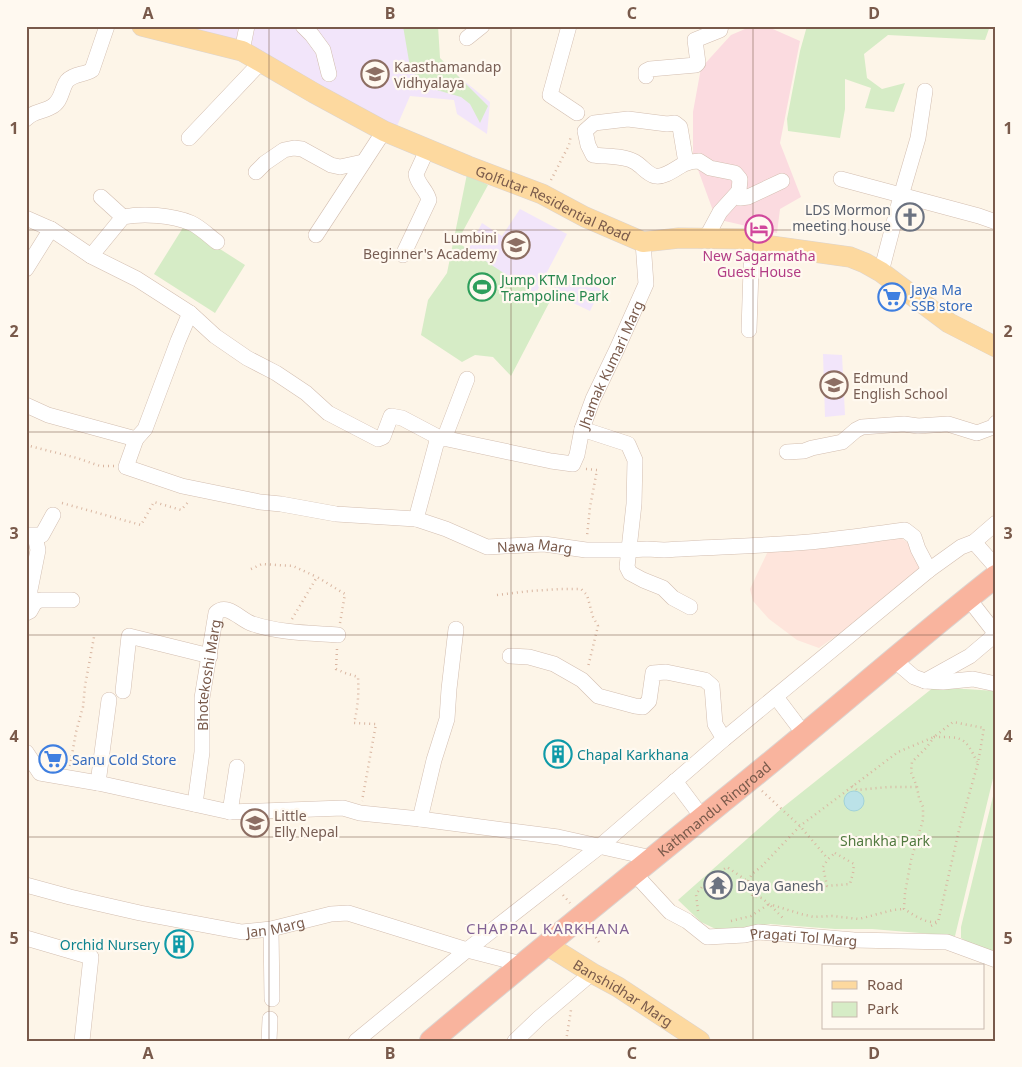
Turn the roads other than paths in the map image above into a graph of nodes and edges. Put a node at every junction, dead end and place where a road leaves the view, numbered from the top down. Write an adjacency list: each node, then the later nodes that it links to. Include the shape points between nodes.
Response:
1 (107, 26): 15 (street, via 92,70 71,77 57,103)
2 (142, 26): 9 (main road, Golfutar Residential Road)
3 (248, 26): 9 (street)
4 (303, 26): 11 (street, via 323,50)
5 (482, 26): 8 (street)
6 (569, 26): 14 (street, via 550,95)
7 (721, 26): 12 (street, via 720,30 696,40 698,63 650,69)
8 (467, 38)
9 (242, 51): 10 (main road, Golfutar Residential Road)
10 (261, 62): 16 (main road, Golfutar Residential Road); 17 (street)
11 (329, 74)
12 (646, 76)
13 (924, 91): 25 (street, via 918,138)
14 (576, 113)
15 (26, 119)
16 (384, 131): 18 (main road, Golfutar Residential Road); 19 (street)
17 (189, 138)
18 (427, 150): 35 (main road, Golfutar Residential Road, via 542,194); 36 (street, via 416,178 429,200)
19 (364, 162): 21 (street, via 340,167 294,148 284,150); 31 (street)
20 (686, 163): 20 (street, via 680,127 675,122 667,124 628,119 594,123 585,131 592,155 635,162 654,176); 24 (street, via 699,161 710,168 735,173 740,179)
21 (256, 172)
22 (841, 179): 25 (street)
23 (782, 181): 24 (street, via 748,197 740,198)
24 (738, 191): 32 (street, via 720,212)
25 (901, 196): 29 (street); 39 (street)
26 (101, 197): 27 (street)
27 (123, 217): 34 (street, via 159,216 192,223); 37 (street)
28 (26, 218): 30 (street)
29 (996, 222)
30 (51, 229): 37 (street); 38 (street)
31 (316, 235)
32 (706, 238): 33 (main road, Golfutar Residential Road); 35 (main road, Golfutar Residential Road)
33 (752, 239): 39 (main road, Golfutar Residential Road, via 771,246 850,257); 41 (street)
34 (217, 242)
35 (643, 242): 46 (street, Jhamak Kumari Marg, via 646,284 592,399)
36 (403, 255)
37 (91, 256): 40 (street, via 137,279)
38 (26, 269)
39 (881, 272): 42 (main road, Golfutar Residential Road, via 948,323)
40 (190, 313): 47 (street, via 215,336 306,393 328,414 378,440 383,437 391,416 402,418); 48 (street, via 145,429)
41 (749, 330)
42 (996, 347)
43 (468, 379): 47 (street)
44 (26, 405): 48 (street, via 48,415)
45 (996, 423): 49 (street, via 977,433 948,424 862,427 842,442 804,452)
46 (582, 429): 47 (street, Jhamak Kumari Marg, via 573,464); 55 (street, via 628,444 635,460)
47 (441, 438): 51 (street)
48 (136, 439): 51 (street, Nawa Marg, via 126,467 182,486 336,514)
49 (787, 452)
50 (57, 509): 53 (street, via 42,535)
51 (416, 519): 55 (street, Nawa Marg, via 487,547 544,544 586,550)
52 (996, 523): 54 (street)
53 (30, 535): 62 (street, via 38,550)
54 (974, 542): 56 (street); 57 (street)
55 (628, 550): 57 (street, Nawa Marg, via 772,545 905,530 914,537); 61 (street, via 630,573 663,588)
56 (996, 567)
57 (930, 570): 72 (street)
58 (996, 576): 59 (highway, Kathmandu Ringroad)
59 (968, 598): 64 (street); 68 (highway, Kathmandu Ringroad)
60 (72, 600): 62 (street, via 41,600)
61 (690, 607)
62 (30, 608)
63 (456, 629): 83 (street, via 447,719)
64 (996, 634): 69 (street, via 970,656)
65 (338, 635): 66 (street, Bhotekoshi Marg, via 285,631 252,624 226,609 220,609 216,613)
66 (210, 656): 71 (street, via 129,636); 80 (street, Bhotekoshi Marg, via 202,698 202,752)
67 (510, 656): 75 (street, via 554,664 582,680 598,696 634,706 643,707 649,700 653,672 704,680 712,686 715,724)
68 (894, 660): 69 (street); 74 (highway, Kathmandu Ringroad)
69 (925, 682): 70 (street, via 973,679)
70 (996, 684)
71 (123, 691)
72 (776, 697): 74 (street); 75 (street)
73 (109, 700): 79 (street)
74 (804, 734): 82 (highway, Kathmandu Ringroad)
75 (724, 739): 78 (street)
76 (27, 754): 79 (street, via 40,773)
77 (237, 767): 81 (street)
78 (675, 781): 82 (street); 84 (street)
79 (98, 782): 80 (street)
80 (195, 804): 81 (street)
81 (230, 812): 83 (street, via 343,810)
82 (702, 817): 85 (highway, Kathmandu Ringroad)
83 (420, 819): 84 (street, via 558,837)
84 (599, 847): 85 (street); 91 (street)
85 (652, 858): 86 (highway, Kathmandu Ringroad)
86 (634, 873): 90 (highway, Kathmandu Ringroad); 92 (street, Pragati Tol Marg, via 670,912 706,937 758,932 854,940 947,942)
87 (26, 885): 88 (street, Jan Marg, via 140,913 242,932)
88 (271, 929): 91 (street, Jan Marg, via 331,914 348,914); 95 (street)
89 (26, 938): 98 (street, via 91,957)
90 (547, 945): 93 (highway, Kathmandu Ringroad); 94 (main road, Banshidhar Marg)
91 (466, 950): 93 (street, Jan Marg); 97 (street)
92 (996, 960)
93 (522, 964): 100 (highway, Kathmandu Ringroad)
94 (592, 973): 101 (street); 102 (main road, Banshidhar Marg)
95 (272, 999)
96 (270, 1019): 99 (street)
97 (361, 1039)
98 (82, 1041)
99 (269, 1041)
100 (431, 1041)
101 (515, 1041)
102 (700, 1041)

